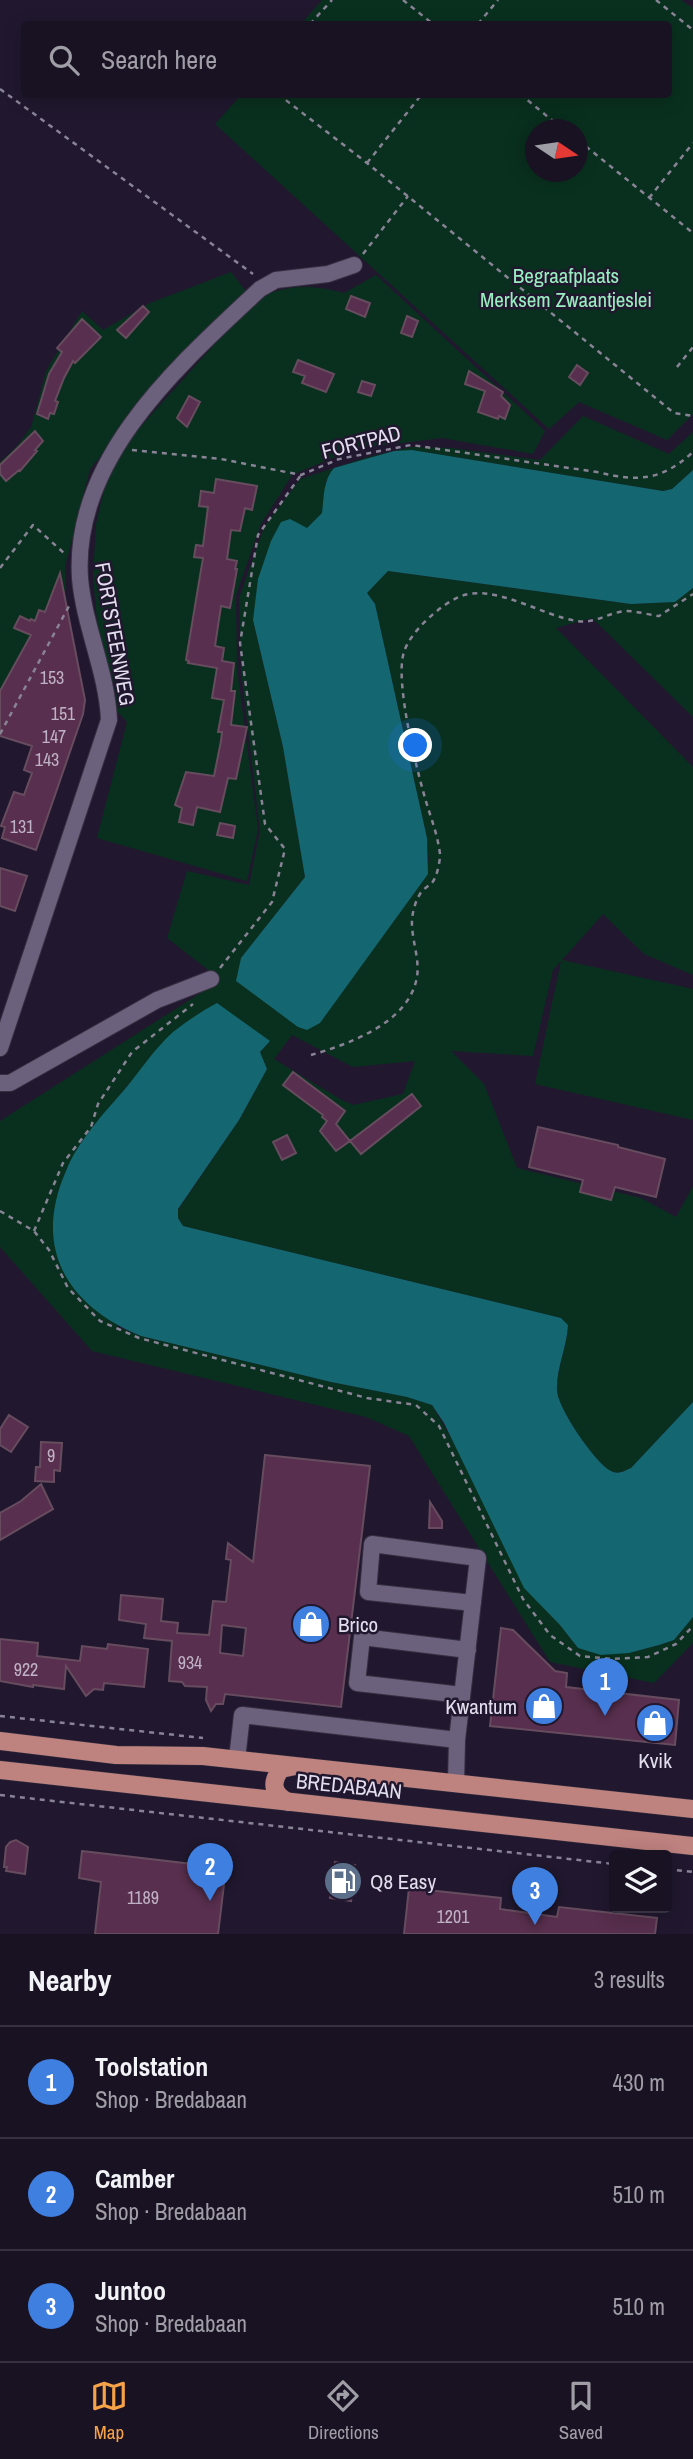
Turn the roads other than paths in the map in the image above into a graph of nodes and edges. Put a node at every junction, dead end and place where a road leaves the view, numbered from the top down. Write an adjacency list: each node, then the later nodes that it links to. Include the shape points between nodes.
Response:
1 (354, 265): 3 (street, FORTSTEENWEG, via 328,274 276,280 260,289 177,371 114,448 101,473 87,510 80,568 109,720)
2 (211, 979): 4 (street, via 157,1000 10,1083)
3 (0, 1048)
4 (0, 1083)
5 (473, 1604): 5 (street, via 368,1592 372,1544 478,1558); 6 (street)
6 (468, 1650): 7 (street); 7 (street, via 362,1637 358,1672 357,1683)
7 (463, 1695): 8 (street)
8 (457, 1740): 10 (street, via 242,1715); 13 (street)
9 (0, 1741): 10 (main road, BREDABAAN, via 117,1755)
10 (237, 1759): 11 (main road, BREDABAAN)
11 (298, 1766): 13 (main road, BREDABAAN); 14 (main road, via 281,1769 273,1782 279,1797)
12 (0, 1770): 14 (main road, BREDABAAN)
13 (456, 1783): 15 (main road, BREDABAAN)
14 (288, 1802): 16 (main road, BREDABAAN)
15 (693, 1809)
16 (693, 1846)

